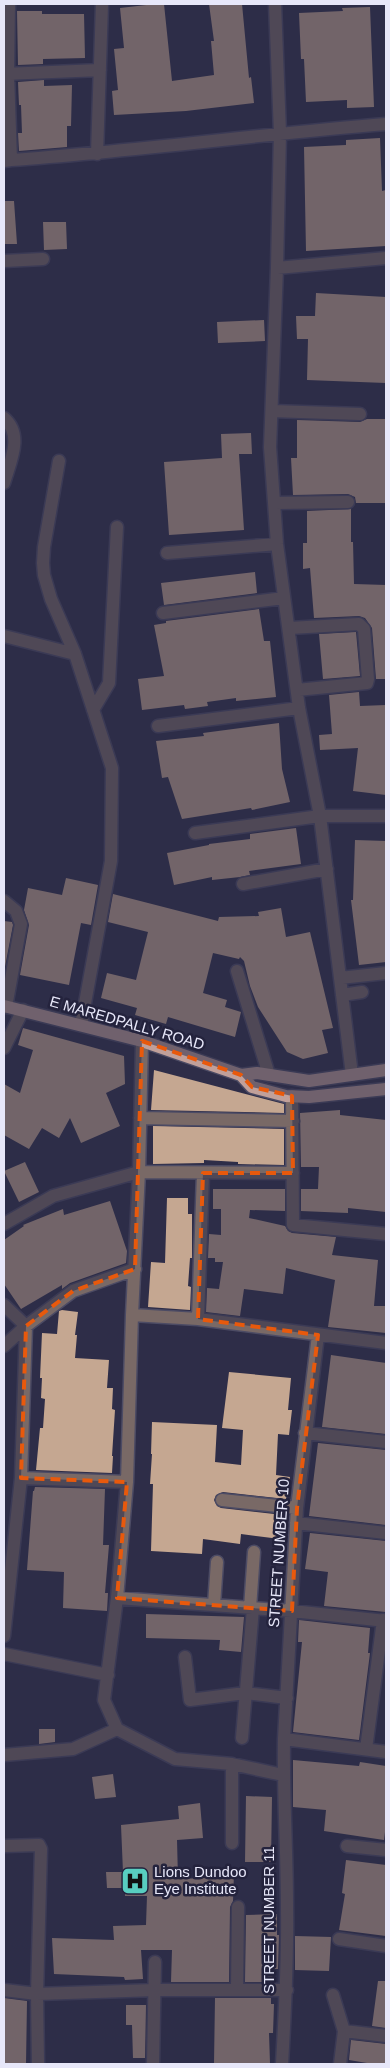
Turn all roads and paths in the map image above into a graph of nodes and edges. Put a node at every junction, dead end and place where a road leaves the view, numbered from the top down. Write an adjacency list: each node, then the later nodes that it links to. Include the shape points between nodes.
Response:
1 (9, 4): 5 (street)
2 (102, 4): 4 (street)
3 (275, 4): 7 (street)
4 (100, 70): 5 (street); 8 (street)
5 (6, 74): 9 (street)
6 (386, 124): 7 (street)
7 (280, 133): 8 (street); 13 (street)
8 (97, 154): 9 (street)
9 (8, 161)
10 (386, 258): 13 (street)
11 (43, 259): 12 (street)
12 (4, 261)
13 (277, 268): 14 (street)
14 (272, 411): 15 (street); 20 (street, via 270,447)
15 (360, 414)
16 (4, 418): 18 (street, via 14,436)
17 (59, 461): 28 (street, via 42,563 51,599)
18 (4, 483)
19 (348, 502): 20 (street)
20 (274, 503): 22 (street)
21 (117, 527): 31 (street, via 109,683)
22 (277, 544): 23 (street); 24 (street)
23 (167, 554)
24 (284, 598): 25 (street); 26 (street)
25 (163, 613)
26 (290, 628): 29 (street); 29 (street, via 359,624 364,629 367,683)
27 (4, 636): 28 (street)
28 (75, 654): 31 (street)
29 (296, 690): 30 (street)
30 (299, 708): 32 (street); 33 (street)
31 (93, 710): 44 (street, via 112,768 111,861)
32 (158, 726)
33 (320, 816): 34 (street); 35 (street); 36 (street)
34 (386, 816)
35 (195, 833)
36 (327, 869): 37 (street); 41 (street)
37 (243, 884)
38 (4, 901): 42 (street, via 16,911 21,924)
39 (237, 971): 49 (street)
40 (386, 973): 41 (street)
41 (346, 978): 50 (street, via 353,993)
42 (5, 1006): 43 (main road, E MAREDPALLY ROAD)
43 (23, 1010): 44 (main road, E MAREDPALLY ROAD); 46 (street)
44 (81, 1025): 45 (main road, E MAREDPALLY ROAD)
45 (142, 1041): 48 (main road, E MAREDPALLY ROAD); 53 (street)
46 (4, 1048)
47 (386, 1070): 50 (main road, E MAREDPALLY ROAD)
48 (241, 1075): 49 (main road, E MAREDPALLY ROAD); 52 (main road, E MAREDPALLY ROAD, via 252,1087)
49 (269, 1075): 50 (main road, E MAREDPALLY ROAD, via 309,1081)
50 (352, 1075)
51 (386, 1089): 52 (main road, E MAREDPALLY ROAD)
52 (292, 1096): 54 (street)
53 (140, 1118): 54 (street); 55 (street)
54 (293, 1122): 57 (street)
55 (139, 1172): 56 (street); 58 (street, via 54,1196); 60 (street)
56 (203, 1173): 57 (street); 63 (street)
57 (293, 1173): 59 (street, via 293,1225)
58 (4, 1224)
59 (386, 1234)
60 (134, 1269): 62 (street); 64 (street, via 74,1291)
61 (4, 1306): 64 (street)
62 (132, 1315): 63 (street); 71 (street)
63 (198, 1319): 65 (street)
64 (26, 1326): 67 (street); 70 (street)
65 (318, 1335): 66 (street); 68 (street, STREET NUMBER 10)
66 (386, 1343)
67 (4, 1346)
68 (305, 1433): 69 (street); 73 (street, STREET NUMBER 10)
69 (386, 1442)
70 (21, 1478): 71 (street); 78 (street)
71 (127, 1482): 79 (street)
72 (222, 1500): 73 (street)
73 (298, 1508): 74 (street, STREET NUMBER 10)
74 (296, 1523): 75 (street); 82 (street, STREET NUMBER 10)
75 (386, 1533)
76 (254, 1552): 81 (street)
77 (217, 1562): 80 (street)
78 (7, 1575): 84 (street)
79 (117, 1598): 80 (street); 87 (street)
80 (214, 1605): 81 (street)
81 (251, 1608): 82 (street); 88 (street)
82 (292, 1611): 83 (street); 89 (street, STREET NUMBER 10)
83 (384, 1620): 93 (street)
84 (4, 1636)
85 (4, 1654): 87 (street)
86 (185, 1657): 88 (street, via 190,1700)
87 (108, 1675): 90 (street, via 104,1700)
88 (246, 1693): 89 (street); 91 (street)
89 (287, 1698): 92 (street, STREET NUMBER 10)
90 (117, 1729): 95 (street, via 73,1749); 96 (street, via 175,1759)
91 (242, 1738)
92 (284, 1739): 93 (street); 97 (street, STREET NUMBER 10)
93 (366, 1749): 94 (street)
94 (386, 1752)
95 (4, 1755)
96 (232, 1764): 97 (street); 98 (street)
97 (283, 1775): 109 (street, STREET NUMBER 11, via 288,1908)
98 (232, 1843)
99 (4, 1846): 110 (street, via 39,1845 41,1849)
100 (347, 1846): 101 (street)
101 (386, 1850)
102 (238, 1907): 108 (street)
103 (340, 1939): 104 (street)
104 (386, 1946)
105 (155, 1962): 107 (street)
106 (4, 1990): 110 (street)
107 (155, 1990): 108 (street); 110 (street); 115 (street)
108 (237, 1990): 109 (street)
109 (287, 1990): 116 (street, STREET NUMBER 11)
110 (37, 1994): 114 (street)
111 (333, 1995): 112 (street)
112 (344, 2032): 113 (street); 117 (street)
113 (386, 2036)
114 (38, 2064)
115 (154, 2064)
116 (282, 2064)
117 (340, 2064)

